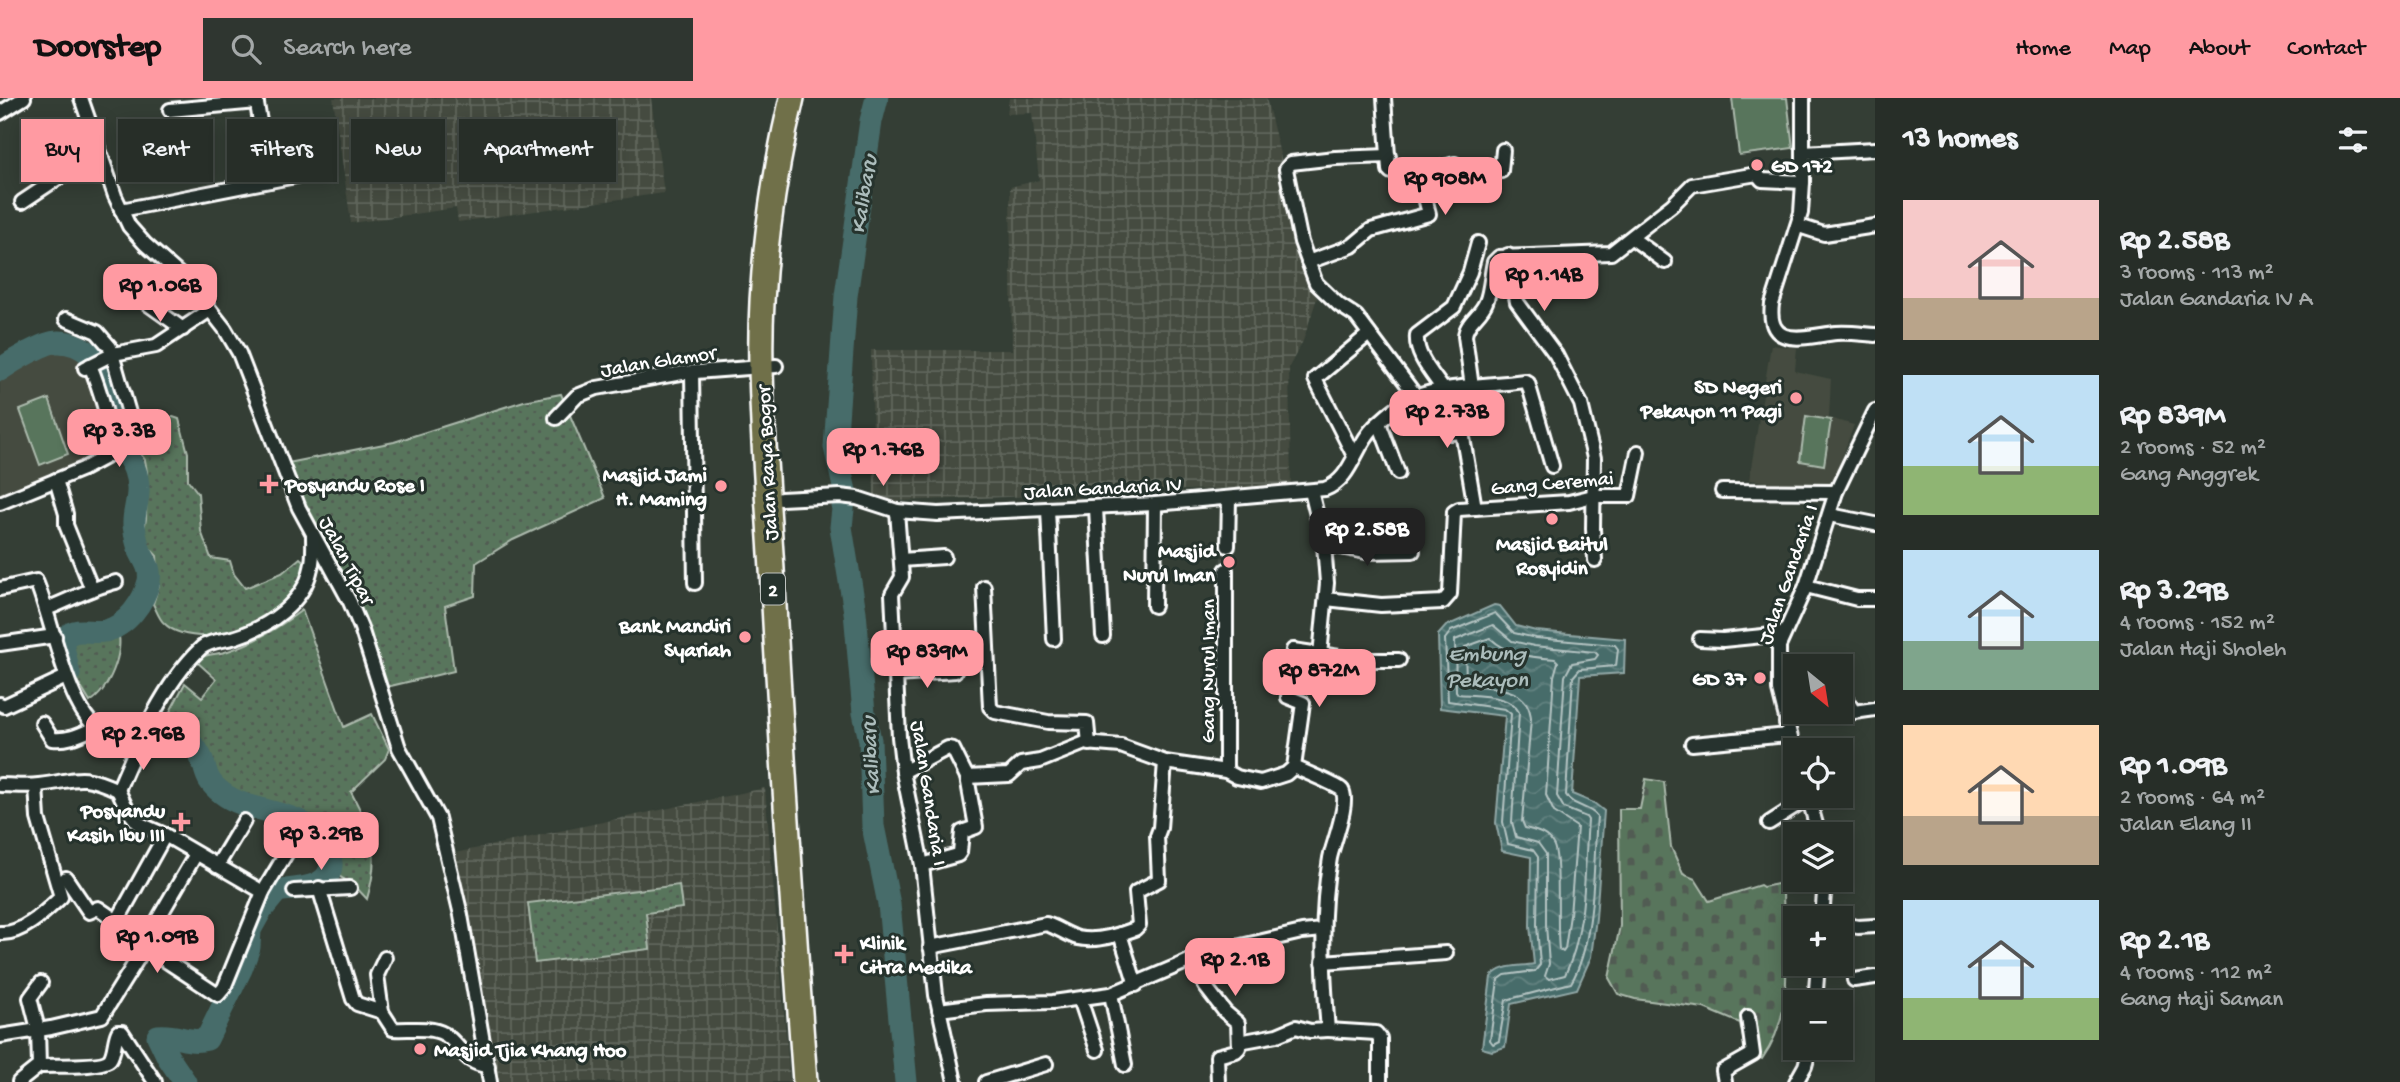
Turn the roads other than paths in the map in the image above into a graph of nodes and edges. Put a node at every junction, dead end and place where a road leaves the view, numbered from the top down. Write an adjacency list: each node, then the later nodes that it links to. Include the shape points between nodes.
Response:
1 (24, 98): 9 (street)
2 (81, 98): 10 (street, Jalan Tipar)
3 (792, 98): 37 (highway, Jalan Raya Bogor / 2, via 777,169 764,287)
4 (805, 98): 37 (highway, Jalan Raya Bogor / 2, via 786,195)
5 (1384, 98): 15 (street)
6 (1803, 98): 14 (street)
7 (256, 100): 8 (street); 11 (street)
8 (170, 110)
9 (0, 113)
10 (88, 119)
11 (259, 119)
12 (1875, 149): 14 (street)
13 (1503, 150): 17 (street, via 1501,172 1466,183 1455,164)
14 (1803, 153): 20 (street)
15 (1389, 156): 17 (street, via 1390,171 1417,168); 28 (street, via 1313,160 1291,163 1286,169)
16 (104, 163): 22 (street, Jalan Tipar)
17 (1420, 174): 28 (street, via 1427,215 1371,230 1352,246)
18 (52, 182): 21 (street)
19 (265, 182): 22 (street)
20 (1803, 182): 23 (street); 25 (street, via 1762,180 1757,174 1692,186)
21 (22, 202)
22 (121, 210): 31 (street, Jalan Tipar, via 145,244 189,282)
23 (1798, 226): 24 (street, via 1824,234); 35 (street, via 1772,304 1776,331 1785,337 1809,338)
24 (1875, 226)
25 (1633, 238): 27 (street, via 1602,255); 29 (street)
26 (1478, 243): 40 (street, via 1454,307 1417,335 1419,353)
27 (1507, 255): 39 (street, via 1494,262 1486,305 1466,327); 55 (street, via 1517,302 1556,355 1581,404 1594,458)
28 (1308, 262): 34 (street, via 1322,290 1356,316)
29 (1665, 262)
30 (141, 299): 33 (street)
31 (210, 310): 33 (street); 66 (street, Jalan Tipar, via 239,353)
32 (66, 319): 36 (street, via 97,332)
33 (183, 329): 36 (street, via 156,346)
34 (1370, 334): 41 (street); 48 (street, via 1315,379)
35 (1875, 335)
36 (112, 354): 46 (street); 51 (street, via 90,365 113,448 108,457)
37 (768, 366): 38 (street, Jalan Glamor); 56 (highway, Jalan Raya Bogor / 2); 164 (highway, Jalan Raya Bogor / 2, via 776,648)
38 (692, 372): 43 (street, Jalan Glamor, via 590,390 571,401); 75 (street)
39 (1472, 387): 40 (street, Jalan Gandaria IV); 49 (street, Jalan Gandaria IV, via 1525,380)
40 (1441, 390): 41 (street, Jalan Gandaria IV); 61 (street, via 1450,433 1462,432)
41 (1416, 396): 44 (street, Jalan Gandaria IV)
42 (1875, 411): 45 (street, Jalan Gandaria I)
43 (556, 418)
44 (1379, 423): 48 (street, Jalan Gandaria IV); 50 (street)
45 (1870, 431): 54 (street, Jalan Gandaria I)
46 (135, 435)
47 (1637, 452): 55 (street, Gang Ceremai, via 1629,496)
48 (1354, 456): 52 (street, Jalan Gandaria IV, via 1338,483)
49 (1552, 466)
50 (1398, 473)
51 (56, 480): 58 (street); 77 (street, via 66,526)
52 (1311, 491): 57 (street, Jalan Gandaria IV); 67 (street)
53 (1722, 491): 54 (street)
54 (1836, 492): 64 (street, Jalan Gandaria I)
55 (1593, 496): 61 (street, Gang Ceremai, via 1569,502); 71 (street)
56 (781, 499): 63 (street, Jalan Gandaria IV, via 840,496); 165 (highway, Jalan Raya Bogor / 2)
57 (1228, 499): 59 (street, Jalan Gandaria IV); 68 (street)
58 (0, 503)
59 (1155, 504): 60 (street, Jalan Gandaria IV); 82 (street)
60 (1096, 508): 62 (street, Jalan Gandaria IV); 86 (street)
61 (1475, 508): 80 (street, via 1459,509 1452,516 1450,594 1446,599 1381,605)
62 (1048, 509): 63 (street, Jalan Gandaria IV, via 938,514); 87 (street)
63 (897, 511): 72 (street, Jalan Gandaria I)
64 (1830, 515): 65 (street); 76 (street, Jalan Gandaria I)
65 (1875, 524)
66 (313, 536): 102 (street, via 311,570 288,607 258,628 202,646); 160 (street, Jalan Tipar, via 361,628 399,748 438,818)
67 (1324, 544): 69 (street, via 1366,552); 80 (street)
68 (1228, 546)
69 (1413, 551)
70 (944, 557): 72 (street)
71 (1595, 559)
72 (901, 561): 93 (street, Jalan Gandaria I, via 902,577 892,594)
73 (1226, 570): 108 (street, Gang Nurul Iman)
74 (116, 582): 77 (street)
75 (695, 583)
76 (1807, 586): 81 (street); 84 (street, Jalan Gandaria I)
77 (91, 587): 83 (street)
78 (984, 587): 104 (street, via 990,707 1048,722 1087,723)
79 (0, 589): 83 (street, via 36,581)
80 (1326, 599): 90 (street)
81 (1875, 599)
82 (1154, 606)
83 (46, 609): 85 (street)
84 (1783, 634): 88 (street); 101 (street, Jalan Gandaria I, via 1777,653)
85 (55, 636): 89 (street); 94 (street)
86 (1103, 636)
87 (1054, 639)
88 (1700, 639)
89 (0, 644)
90 (1320, 655): 91 (street); 107 (street, via 1293,650 1291,654 1288,697 1303,703)
91 (1399, 660)
92 (955, 671): 93 (street)
93 (897, 675): 109 (street, Jalan Gandaria I)
94 (66, 677): 95 (street, via 18,701); 100 (street, via 78,704)
95 (0, 704)
96 (1875, 709): 97 (street)
97 (1853, 710)
98 (42, 723): 100 (street, via 52,738 59,740)
99 (1793, 724): 101 (street)
100 (97, 727): 102 (street)
101 (1787, 729): 103 (street, Jalan Gandaria I); 105 (street)
102 (141, 737): 113 (street)
103 (1790, 738)
104 (1089, 744): 106 (street, via 1121,746); 110 (street, via 1021,764 1009,775)
105 (1692, 744)
106 (1165, 762): 108 (street); 133 (street, via 1157,836 1159,880 1136,892 1139,925)
107 (1294, 767): 108 (street, via 1265,781); 131 (street, via 1343,790)
108 (1226, 771)
109 (903, 772): 110 (street, via 948,748 953,749); 120 (street, Jalan Gandaria I)
110 (967, 777): 120 (street, via 976,827 962,832 957,855)
111 (0, 785): 112 (street)
112 (36, 786): 113 (street, via 81,778); 132 (street, via 38,818 61,897 18,930)
113 (118, 790): 117 (street, via 138,823)
114 (1792, 808): 116 (street)
115 (244, 821): 121 (street)
116 (1769, 823)
117 (165, 835): 119 (street); 130 (street)
118 (293, 842): 126 (street)
119 (195, 854): 121 (street); 127 (street)
120 (922, 865): 135 (street, Jalan Gandaria I)
121 (217, 866): 126 (street)
122 (66, 878): 130 (street, via 89,912 98,908)
123 (319, 888): 124 (street); 125 (street); 147 (street, via 353,999)
124 (350, 888)
125 (294, 891)
126 (263, 892): 134 (street, via 218,995)
127 (154, 926)
128 (1853, 926): 129 (street)
129 (1875, 926)
130 (117, 927): 134 (street, via 128,940)
131 (1323, 930): 138 (street, via 1245,943); 139 (street)
132 (0, 933)
133 (1120, 934): 135 (street, via 1088,940 1046,924); 143 (street)
134 (145, 947): 148 (street)
135 (930, 947): 146 (street, Jalan Gandaria I)
136 (1446, 953): 139 (street)
137 (385, 958): 147 (street, via 377,975)
138 (1196, 958): 143 (street); 154 (street, via 1205,986 1238,1023)
139 (1322, 962): 151 (street)
140 (1875, 977): 141 (street)
141 (1854, 980)
142 (41, 984): 150 (street, via 30,998)
143 (1136, 985): 144 (street)
144 (1111, 994): 145 (street); 158 (street)
145 (1080, 999): 146 (street); 155 (street)
146 (939, 1010): 166 (street, Jalan Gandaria I)
147 (382, 1012): 160 (street, via 393,1029 440,1032 474,1064)
148 (102, 1016): 150 (street); 152 (street)
149 (1748, 1017): 170 (street, via 1753,1054 1723,1071)
150 (38, 1029): 153 (street); 159 (street)
151 (1328, 1030): 154 (street, via 1296,1027); 169 (street, via 1376,1033 1380,1038)
152 (118, 1032): 159 (street, via 107,1061); 162 (street, via 126,1035)
153 (0, 1036)
154 (1239, 1042): 168 (street, via 1236,1051 1217,1056)
155 (1097, 1050)
156 (1807, 1060): 171 (street)
157 (1045, 1064): 167 (street)
158 (1125, 1065)
159 (39, 1066): 161 (street)
160 (488, 1066): 163 (street, Jalan Tipar)
161 (19, 1082)
162 (155, 1082)
163 (490, 1082)
164 (805, 1082)
165 (819, 1082)
166 (955, 1082)
167 (986, 1082)
168 (1218, 1082)
169 (1380, 1082)
170 (1725, 1082)
171 (1796, 1082)

